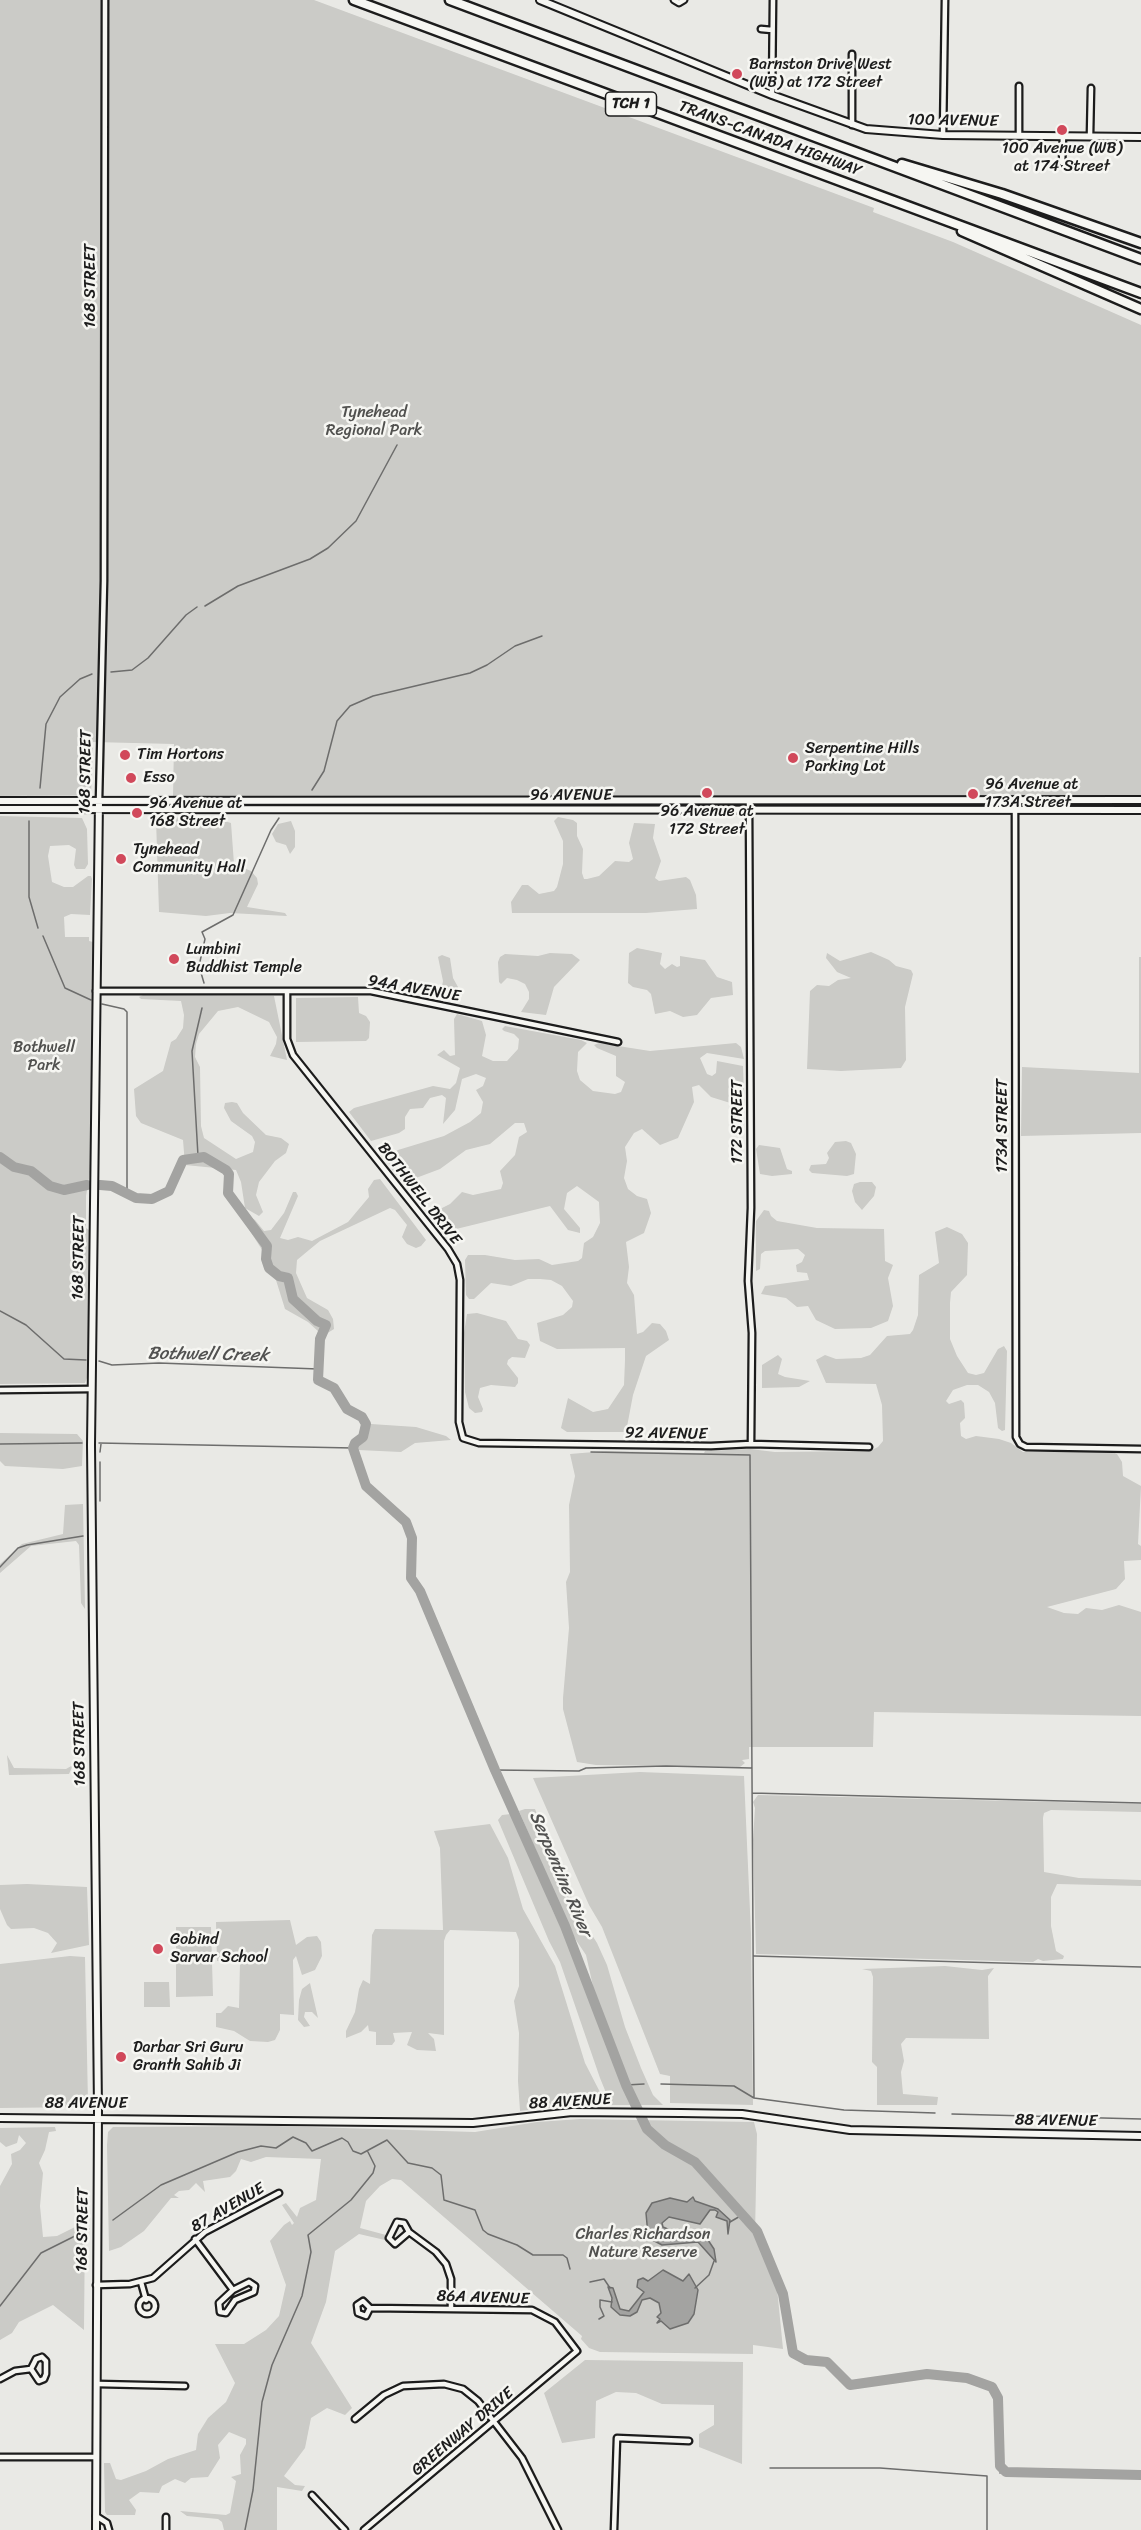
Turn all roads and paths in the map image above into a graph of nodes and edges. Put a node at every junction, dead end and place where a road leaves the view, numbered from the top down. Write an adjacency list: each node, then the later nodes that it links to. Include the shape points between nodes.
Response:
1 (105, 0): 31 (street, 168 STREET, via 104,581)
2 (354, 0): 23 (highway, TRANS-CANADA HIGHWAY / TCH 1)
3 (450, 0): 21 (highway, TRANS-CANADA HIGHWAY / TCH 1)
4 (540, 0): 14 (main road, 100 AVENUE)
5 (674, 0): 6 (street)
6 (684, 0)
7 (773, 0): 10 (street)
8 (945, 0): 16 (street)
9 (760, 29): 10 (street)
10 (772, 30): 14 (street)
11 (852, 54): 15 (street)
12 (1019, 86): 17 (street)
13 (1091, 88): 19 (street)
14 (772, 94): 15 (main road, 100 AVENUE)
15 (852, 125): 16 (main road, 100 AVENUE, via 894,133)
16 (943, 135): 17 (main road, 100 AVENUE)
17 (1019, 135): 18 (main road, 100 AVENUE)
18 (1063, 136): 19 (main road, 100 AVENUE); 22 (street)
19 (1090, 136): 20 (main road, 100 AVENUE)
20 (1141, 137)
21 (826, 141): 24 (highway, via 1002,194); 25 (highway, TRANS-CANADA HIGHWAY / TCH 1)
22 (1062, 163)
23 (908, 206): 26 (highway, TRANS-CANADA HIGHWAY / TCH 1); 27 (highway)
24 (1141, 244)
25 (1141, 259)
26 (1141, 293)
27 (1141, 309)
28 (1015, 800): 29 (main road, 96 AVENUE); 32 (main road, 96 AVENUE); 36 (street, 173A STREET)
29 (1141, 800)
30 (0, 801): 31 (main road, 96 AVENUE)
31 (99, 801): 32 (main road, 96 AVENUE); 34 (main road, 168 STREET)
32 (749, 801): 35 (street, 172 STREET)
33 (0, 809): 34 (main road, 96 AVENUE)
34 (99, 809): 35 (main road, 96 AVENUE); 38 (main road, 168 STREET)
35 (750, 809): 36 (main road, 96 AVENUE); 44 (street, 172 STREET)
36 (1015, 810): 37 (main road, 96 AVENUE); 46 (street, 173A STREET, via 1016,1437 1026,1447)
37 (1141, 810)
38 (96, 990): 39 (street, 94A AVENUE); 41 (main road, 168 STREET)
39 (287, 991): 40 (street, 94A AVENUE, via 381,993); 43 (street, BOTHWELL DRIVE, via 287,1039 293,1055 457,1264 459,1422)
40 (618, 1042)
41 (91, 1389): 42 (street); 48 (main road, 168 STREET)
42 (0, 1390)
43 (463, 1438): 44 (street, 92 AVENUE, via 479,1443)
44 (751, 1444): 45 (street, 92 AVENUE)
45 (869, 1448)
46 (1141, 1449)
47 (0, 2118): 48 (main road, 88 AVENUE)
48 (98, 2118): 49 (main road, 88 AVENUE, via 473,2123 558,2113 742,2114 850,2130); 54 (main road, 168 STREET)
49 (1141, 2136)
50 (279, 2193): 52 (street, 87 AVENUE)
51 (409, 2232): 51 (street, via 404,2223 398,2222 390,2241 399,2243); 58 (street, via 446,2264 451,2280)
52 (195, 2239): 53 (street, 87 AVENUE, via 163,2272); 55 (street)
53 (141, 2282): 54 (street, 87 AVENUE); 56 (street)
54 (96, 2285): 62 (main road, 168 STREET)
55 (233, 2290): 55 (street, via 249,2282 255,2288 251,2294 235,2300 227,2312 220,2312 218,2304)
56 (146, 2300)
57 (370, 2308): 58 (street, 86A AVENUE)
58 (451, 2308): 59 (street, 86A AVENUE, via 541,2313 560,2328)
59 (577, 2351): 65 (street, GREENWAY DRIVE)
60 (31, 2369): 60 (street, via 36,2380 43,2380 45,2360 36,2359); 61 (street, via 15,2371)
61 (0, 2379)
62 (98, 2384): 63 (street); 68 (main road, 168 STREET)
63 (185, 2386)
64 (355, 2419): 65 (street, via 390,2391 407,2385 447,2384 475,2398)
65 (494, 2421): 76 (street, GREENWAY DRIVE); 77 (street, via 527,2466)
66 (689, 2441): 78 (street, via 617,2438)
67 (0, 2457): 68 (street)
68 (95, 2457): 70 (main road, 168 STREET)
69 (312, 2495): 75 (street)
70 (95, 2516): 72 (main road, 168 STREET); 73 (street, via 107,2523)
71 (166, 2517): 74 (street)
72 (96, 2530)
73 (109, 2530)
74 (166, 2530)
75 (345, 2530)
76 (364, 2530)
77 (558, 2530)
78 (614, 2530)

